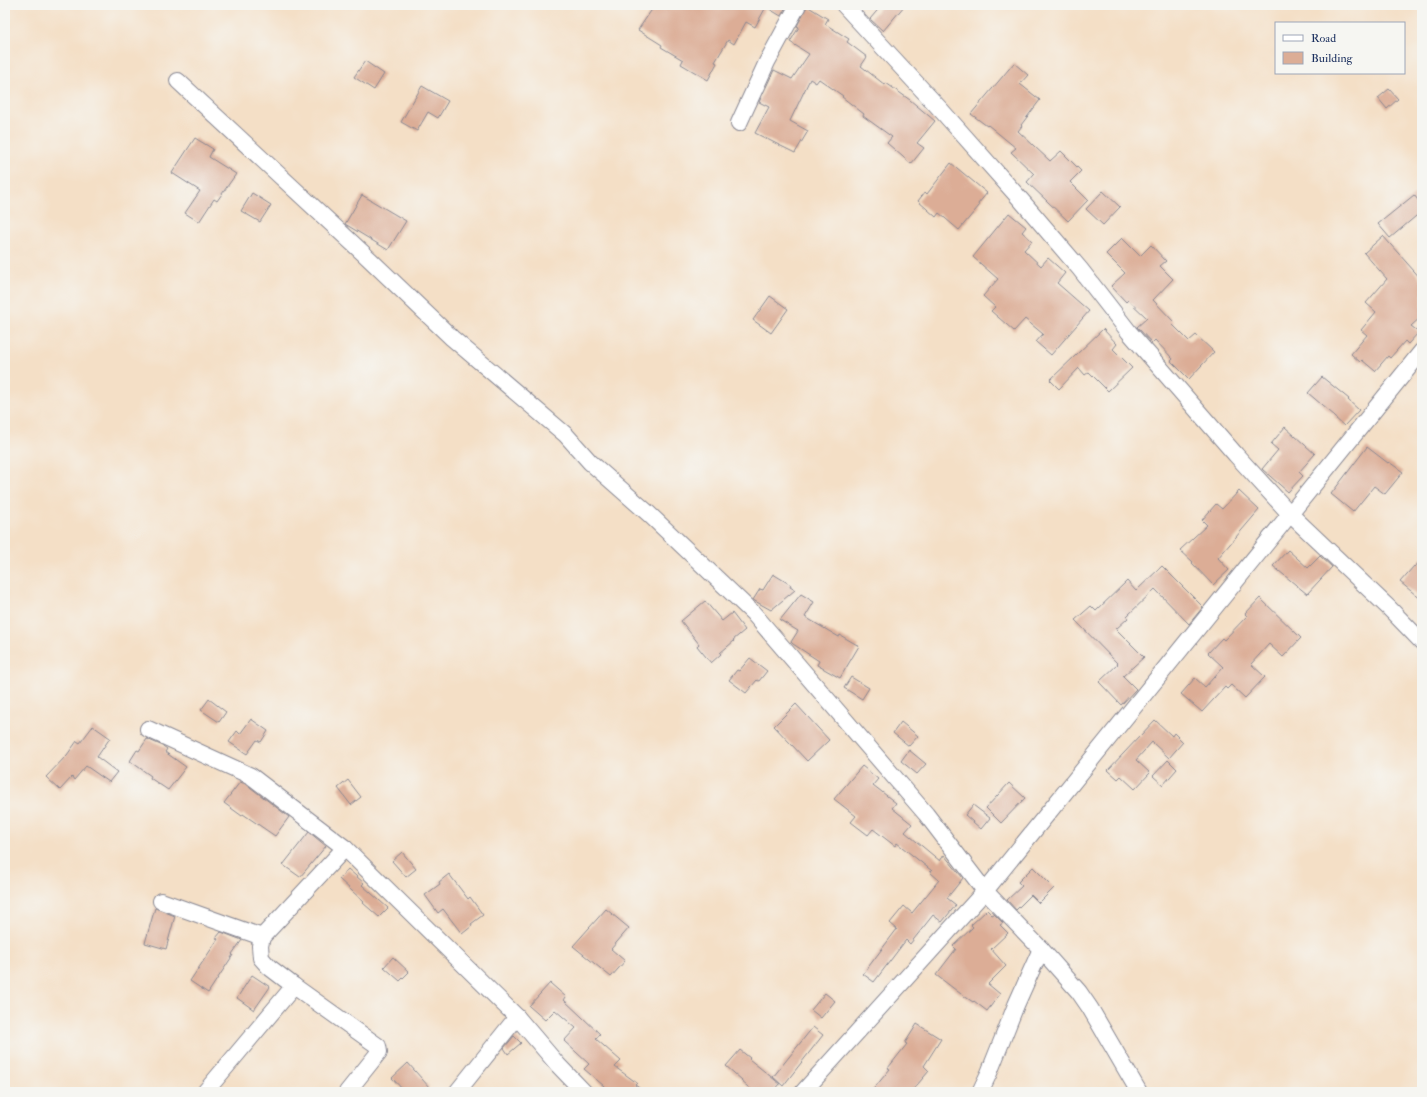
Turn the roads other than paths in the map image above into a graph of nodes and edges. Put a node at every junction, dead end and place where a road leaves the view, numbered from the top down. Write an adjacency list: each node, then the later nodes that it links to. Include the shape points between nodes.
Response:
1 (798, 5): 4 (street, via 767,62)
2 (844, 5): 6 (street, via 1021,200 1129,332 1236,456)
3 (178, 81): 10 (street, via 452,338 566,435 590,462 649,514 752,613 926,814)
4 (739, 123)
5 (1422, 351): 6 (street)
6 (1290, 514): 7 (street); 10 (street)
7 (1422, 642)
8 (148, 728): 9 (street, via 251,776)
9 (345, 848): 12 (street); 15 (street)
10 (985, 891): 13 (street); 20 (street)
11 (161, 900): 12 (street)
12 (262, 937): 14 (street, via 261,958)
13 (1042, 949): 21 (street); 22 (street, via 1083,997)
14 (294, 986): 16 (street); 17 (street, via 378,1046 379,1052)
15 (517, 1017): 18 (street); 19 (street)
16 (205, 1092)
17 (347, 1092)
18 (457, 1092)
19 (584, 1092)
20 (803, 1092)
21 (980, 1092)
22 (1139, 1092)

